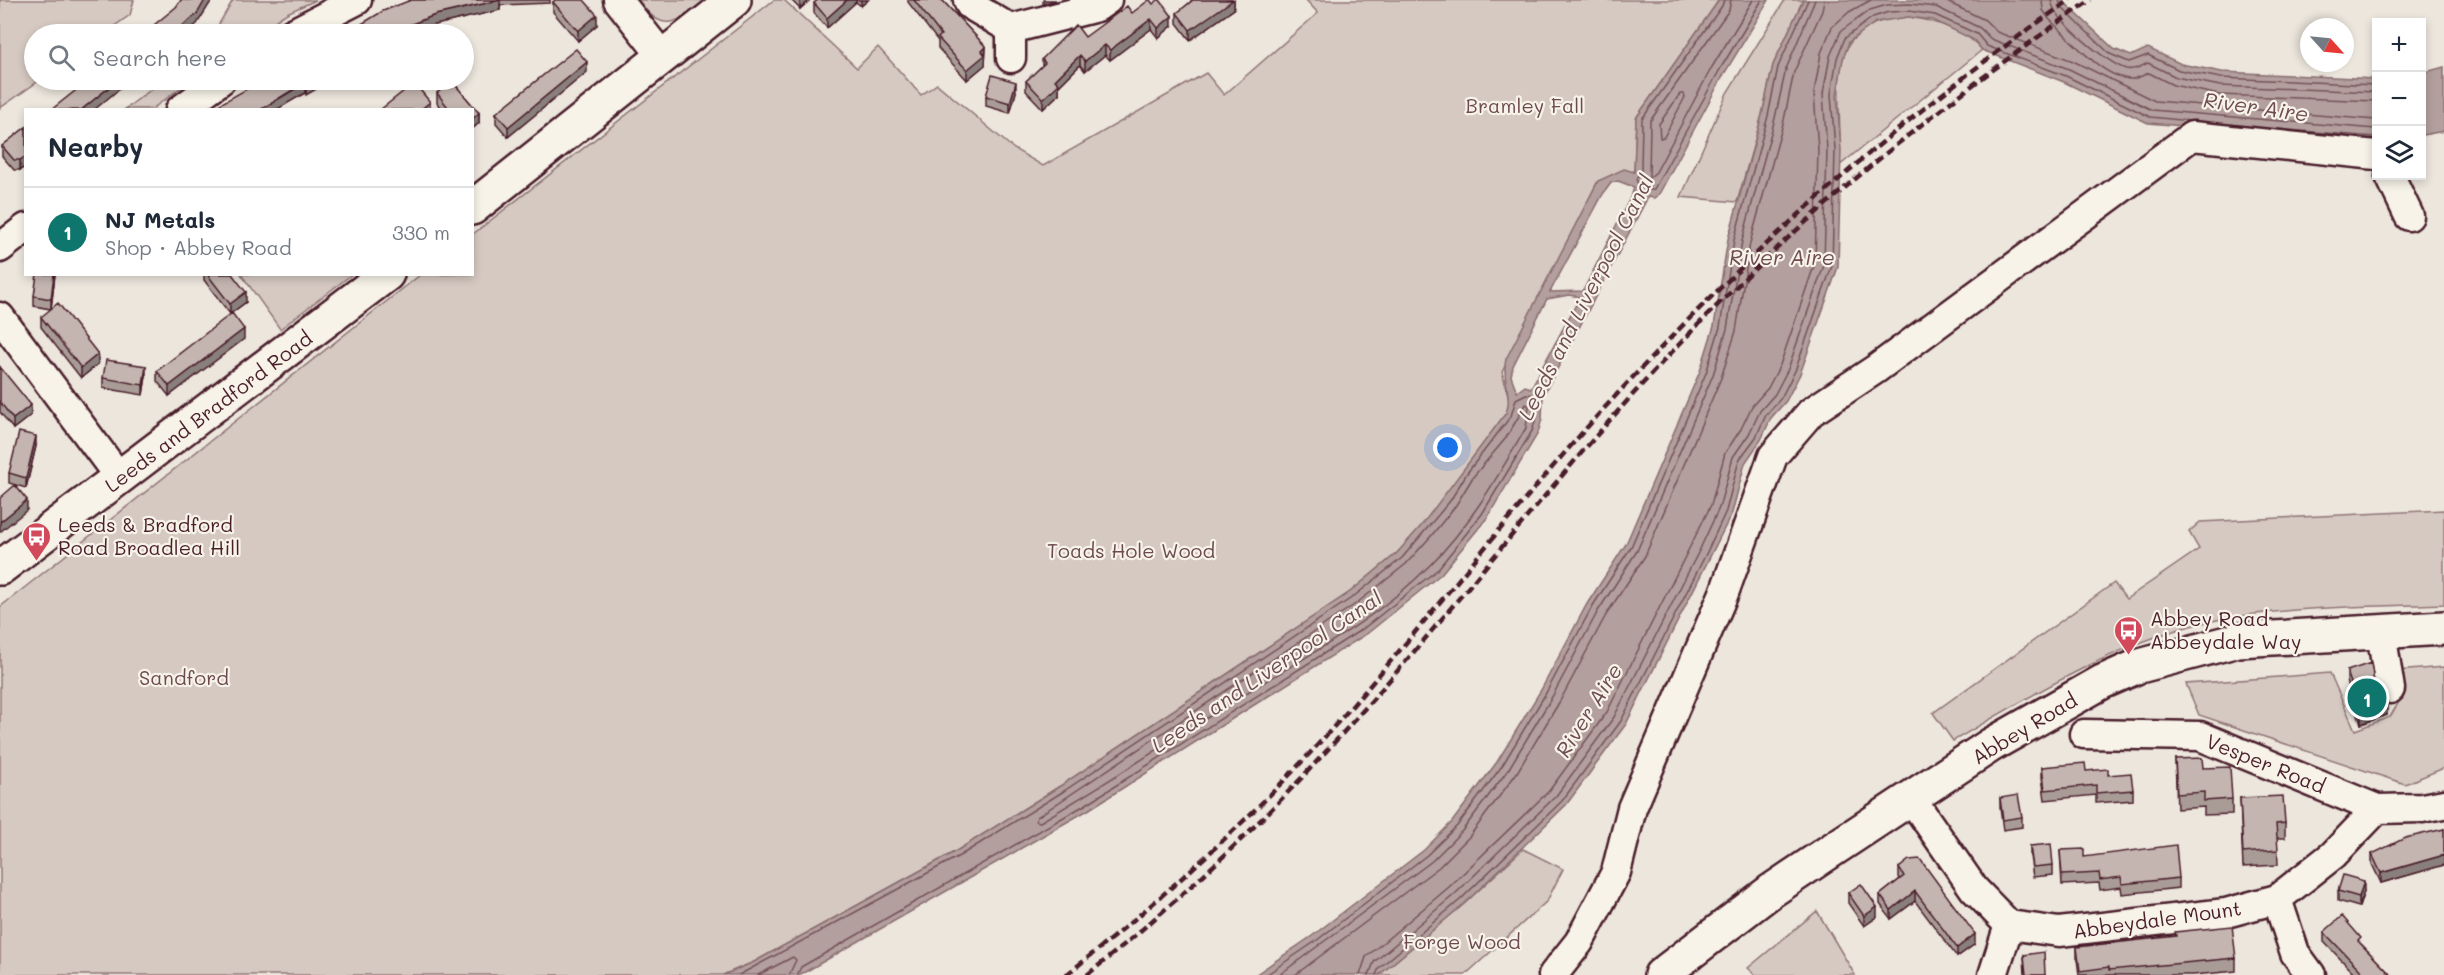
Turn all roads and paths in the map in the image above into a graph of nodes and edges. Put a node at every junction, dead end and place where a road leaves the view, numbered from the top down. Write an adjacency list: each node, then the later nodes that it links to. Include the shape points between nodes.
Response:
1 (357, 0): 6 (street)
2 (618, 0): 8 (street)
3 (734, 0): 8 (main road)
4 (968, 0): 7 (street)
5 (1107, 0): 7 (street, via 1097,7)
6 (310, 24)
7 (1011, 30): 9 (street)
8 (663, 57): 14 (main road)
9 (1011, 58)
10 (207, 90): 11 (street)
11 (183, 108)
12 (2372, 155): 31 (street, via 2192,136 1876,369 1811,412 1773,456 1724,593 1632,808 1616,872 1579,942)
13 (2392, 180): 15 (street)
14 (474, 206)
15 (2409, 216)
16 (24, 230): 17 (street)
17 (0, 248)
18 (384, 276): 20 (main road, Leeds and Bradford Road)
19 (0, 317): 20 (street)
20 (119, 477): 21 (main road, Leeds and Bradford Road)
21 (0, 568)
22 (2444, 628): 23 (main road, Abbey Road)
23 (2381, 632): 24 (street); 26 (main road, Abbey Road, via 2238,640 2136,667 2052,709)
24 (2390, 689)
25 (2084, 734): 28 (street, Vesper Road, via 2200,736)
26 (1911, 798): 30 (street, via 1974,889); 32 (main road, Abbey Road, via 1770,891)
27 (2444, 804): 28 (street, Vesper Road)
28 (2377, 809): 29 (street, Abbeydale Mount, via 2333,855)
29 (2277, 899): 30 (street, Abbeydale Mount, via 2226,913 2059,932); 34 (street, via 2295,953)
30 (2009, 925): 33 (street)
31 (1553, 975)
32 (1661, 975)
33 (1993, 975)
34 (2311, 975)

